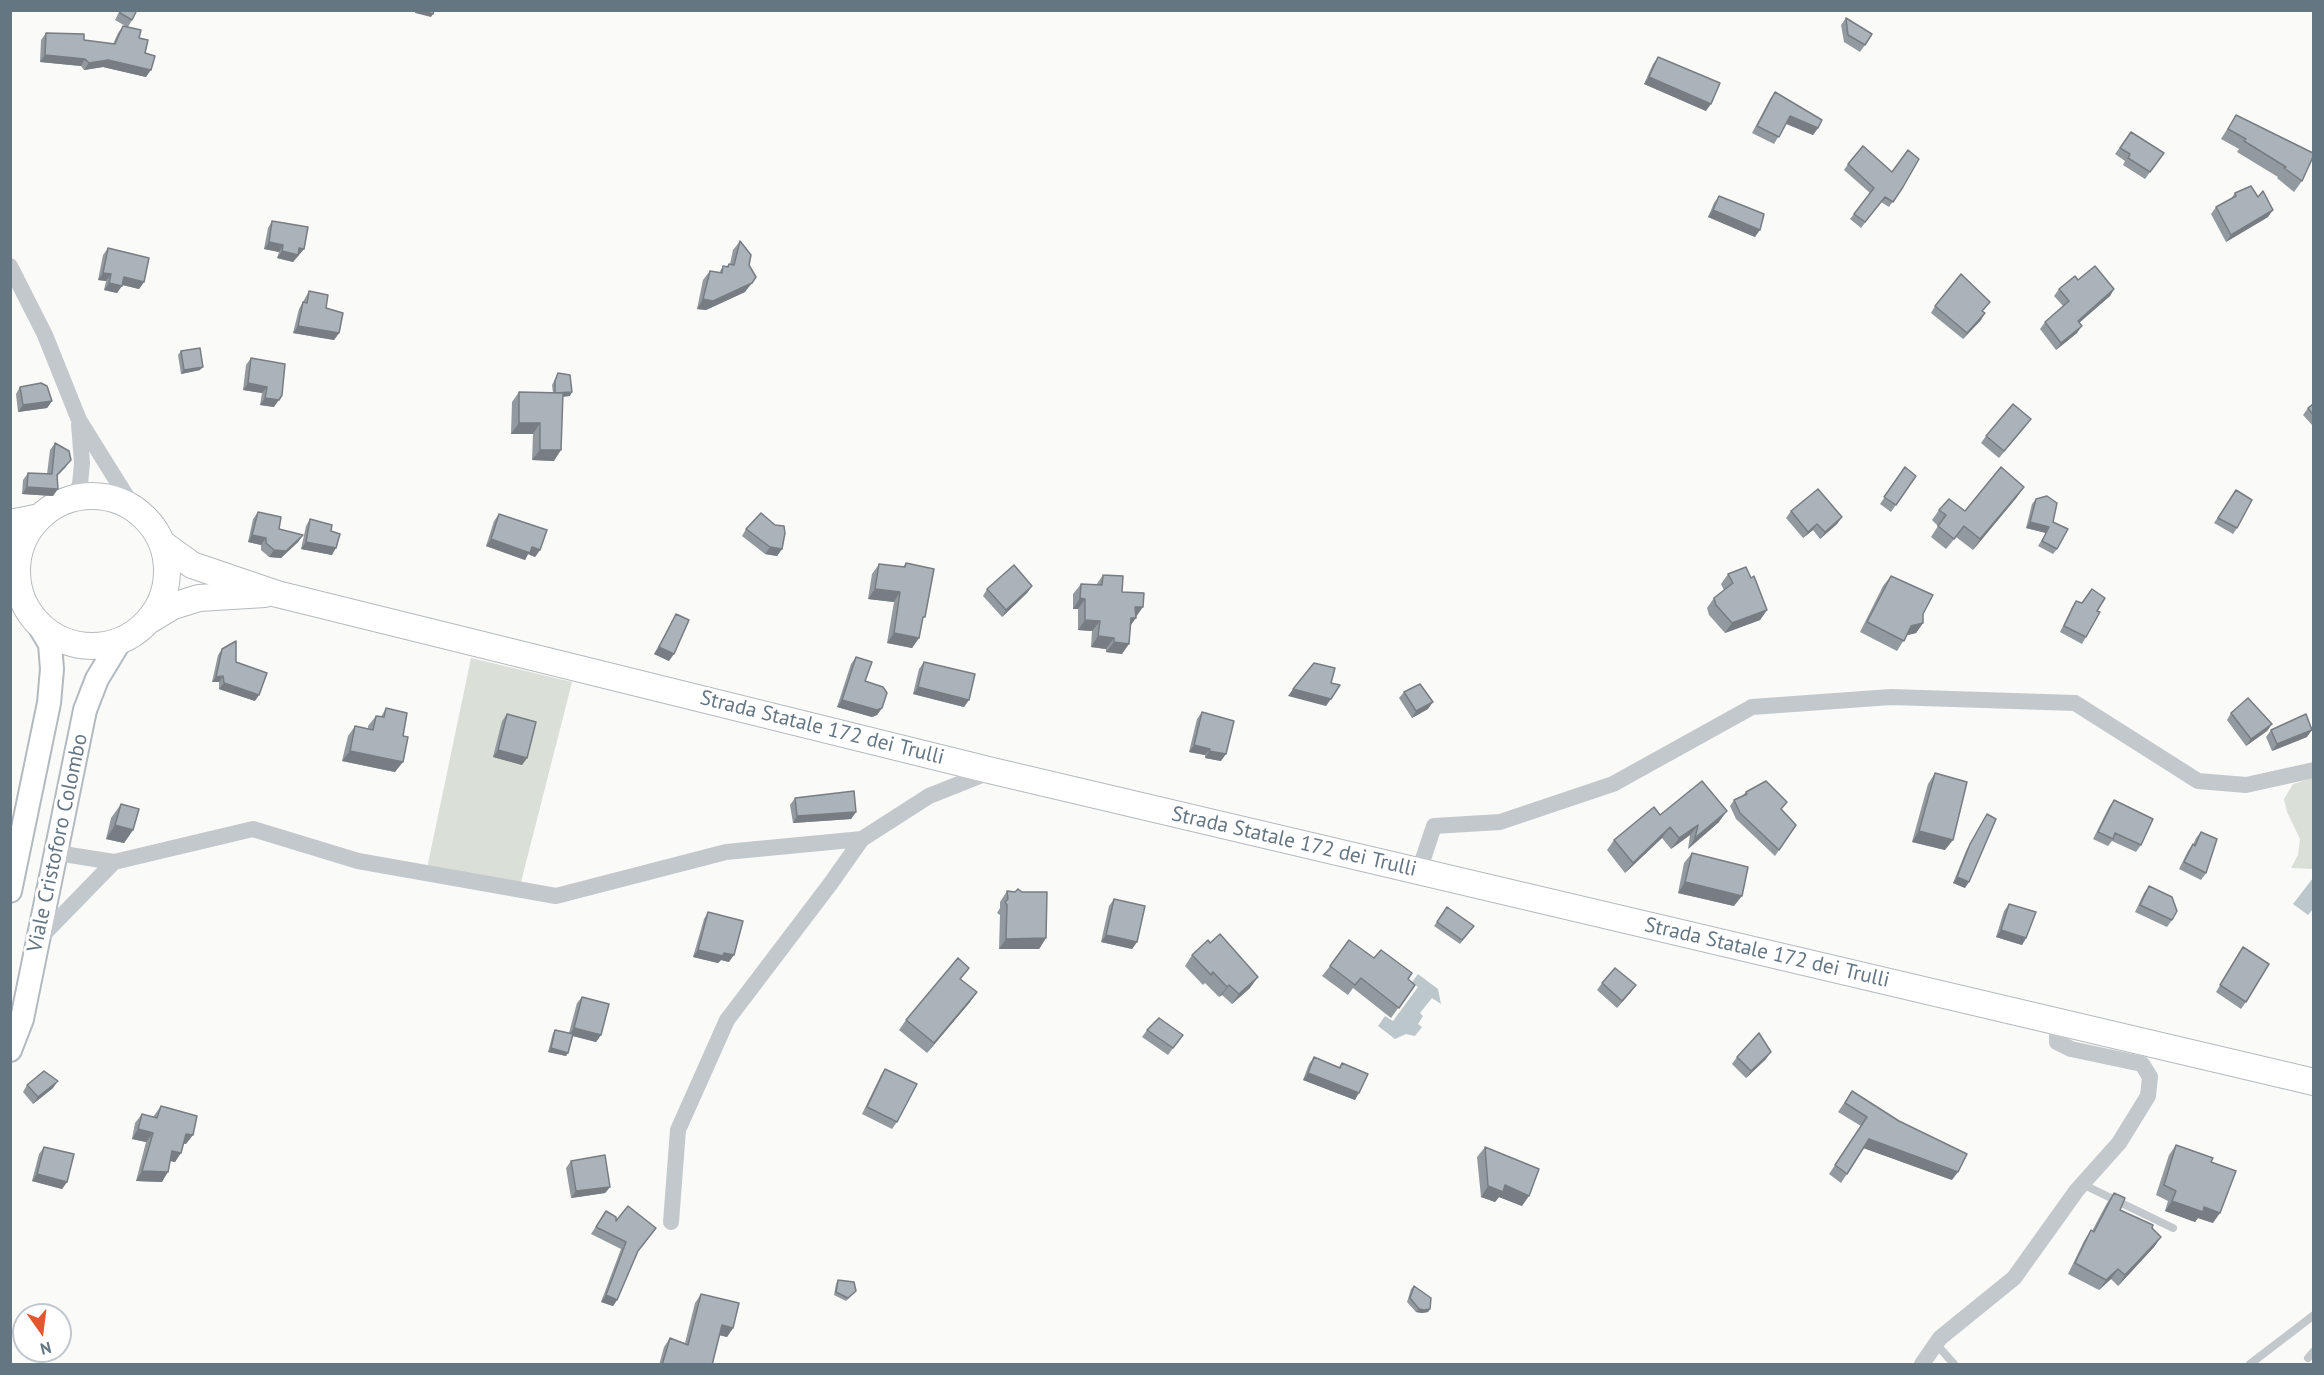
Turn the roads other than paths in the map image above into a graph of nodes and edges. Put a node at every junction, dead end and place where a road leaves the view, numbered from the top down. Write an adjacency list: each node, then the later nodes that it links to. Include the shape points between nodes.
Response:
1 (10, 266): 2 (street, via 45,335)
2 (79, 420): 3 (street, via 81,484); 4 (street)
3 (74, 498): 4 (main road, via 106,497); 5 (main road)
4 (135, 510): 7 (main road, via 152,525)
5 (40, 517): 6 (main road); 8 (main road, via 25,538)
6 (10, 523)
7 (162, 544): 9 (main road, Strada Statale 172 dei Trulli, via 192,565); 10 (main road, via 167,583)
8 (15, 584): 11 (main road)
9 (277, 594): 10 (main road, Strada Statale 172 dei Trulli, via 199,598 173,606); 14 (main road, Strada Statale 172 dei Trulli)
10 (149, 620): 12 (main road)
11 (38, 624): 12 (main road, via 55,637 76,645); 19 (main road, Viale Cristoforo Colombo, via 50,644 49,703)
12 (120, 641): 16 (main road, Viale Cristoforo Colombo, via 97,679 86,710)
13 (2313, 770): 18 (street, via 2246,785 2198,781 2075,703 1891,697 1752,707 1613,784 1500,822 1434,826)
14 (993, 771): 15 (street, via 930,796); 18 (main road, Strada Statale 172 dei Trulli)
15 (862, 838): 17 (street, via 726,852 556,896 358,861 253,829); 25 (street, via 727,1020 678,1130)
16 (57, 853): 17 (street); 20 (main road, Viale Cristoforo Colombo)
17 (114, 861): 20 (street)
18 (1419, 871): 21 (main road, Strada Statale 172 dei Trulli)
19 (10, 891)
20 (39, 939): 22 (main road, Viale Cristoforo Colombo, via 22,1019)
21 (2057, 1021): 23 (main road, Strada Statale 172 dei Trulli); 24 (street, via 2057,1042 2142,1064 2150,1077 2148,1096 2119,1143)
22 (10, 1050)
23 (2313, 1082)
24 (2082, 1184): 26 (lane); 28 (street, via 2014,1278)
25 (671, 1222)
26 (2173, 1228)
27 (2313, 1315): 31 (lane)
28 (1936, 1344): 29 (street); 30 (lane)
29 (1922, 1365)
30 (1954, 1365)
31 (2250, 1365)

